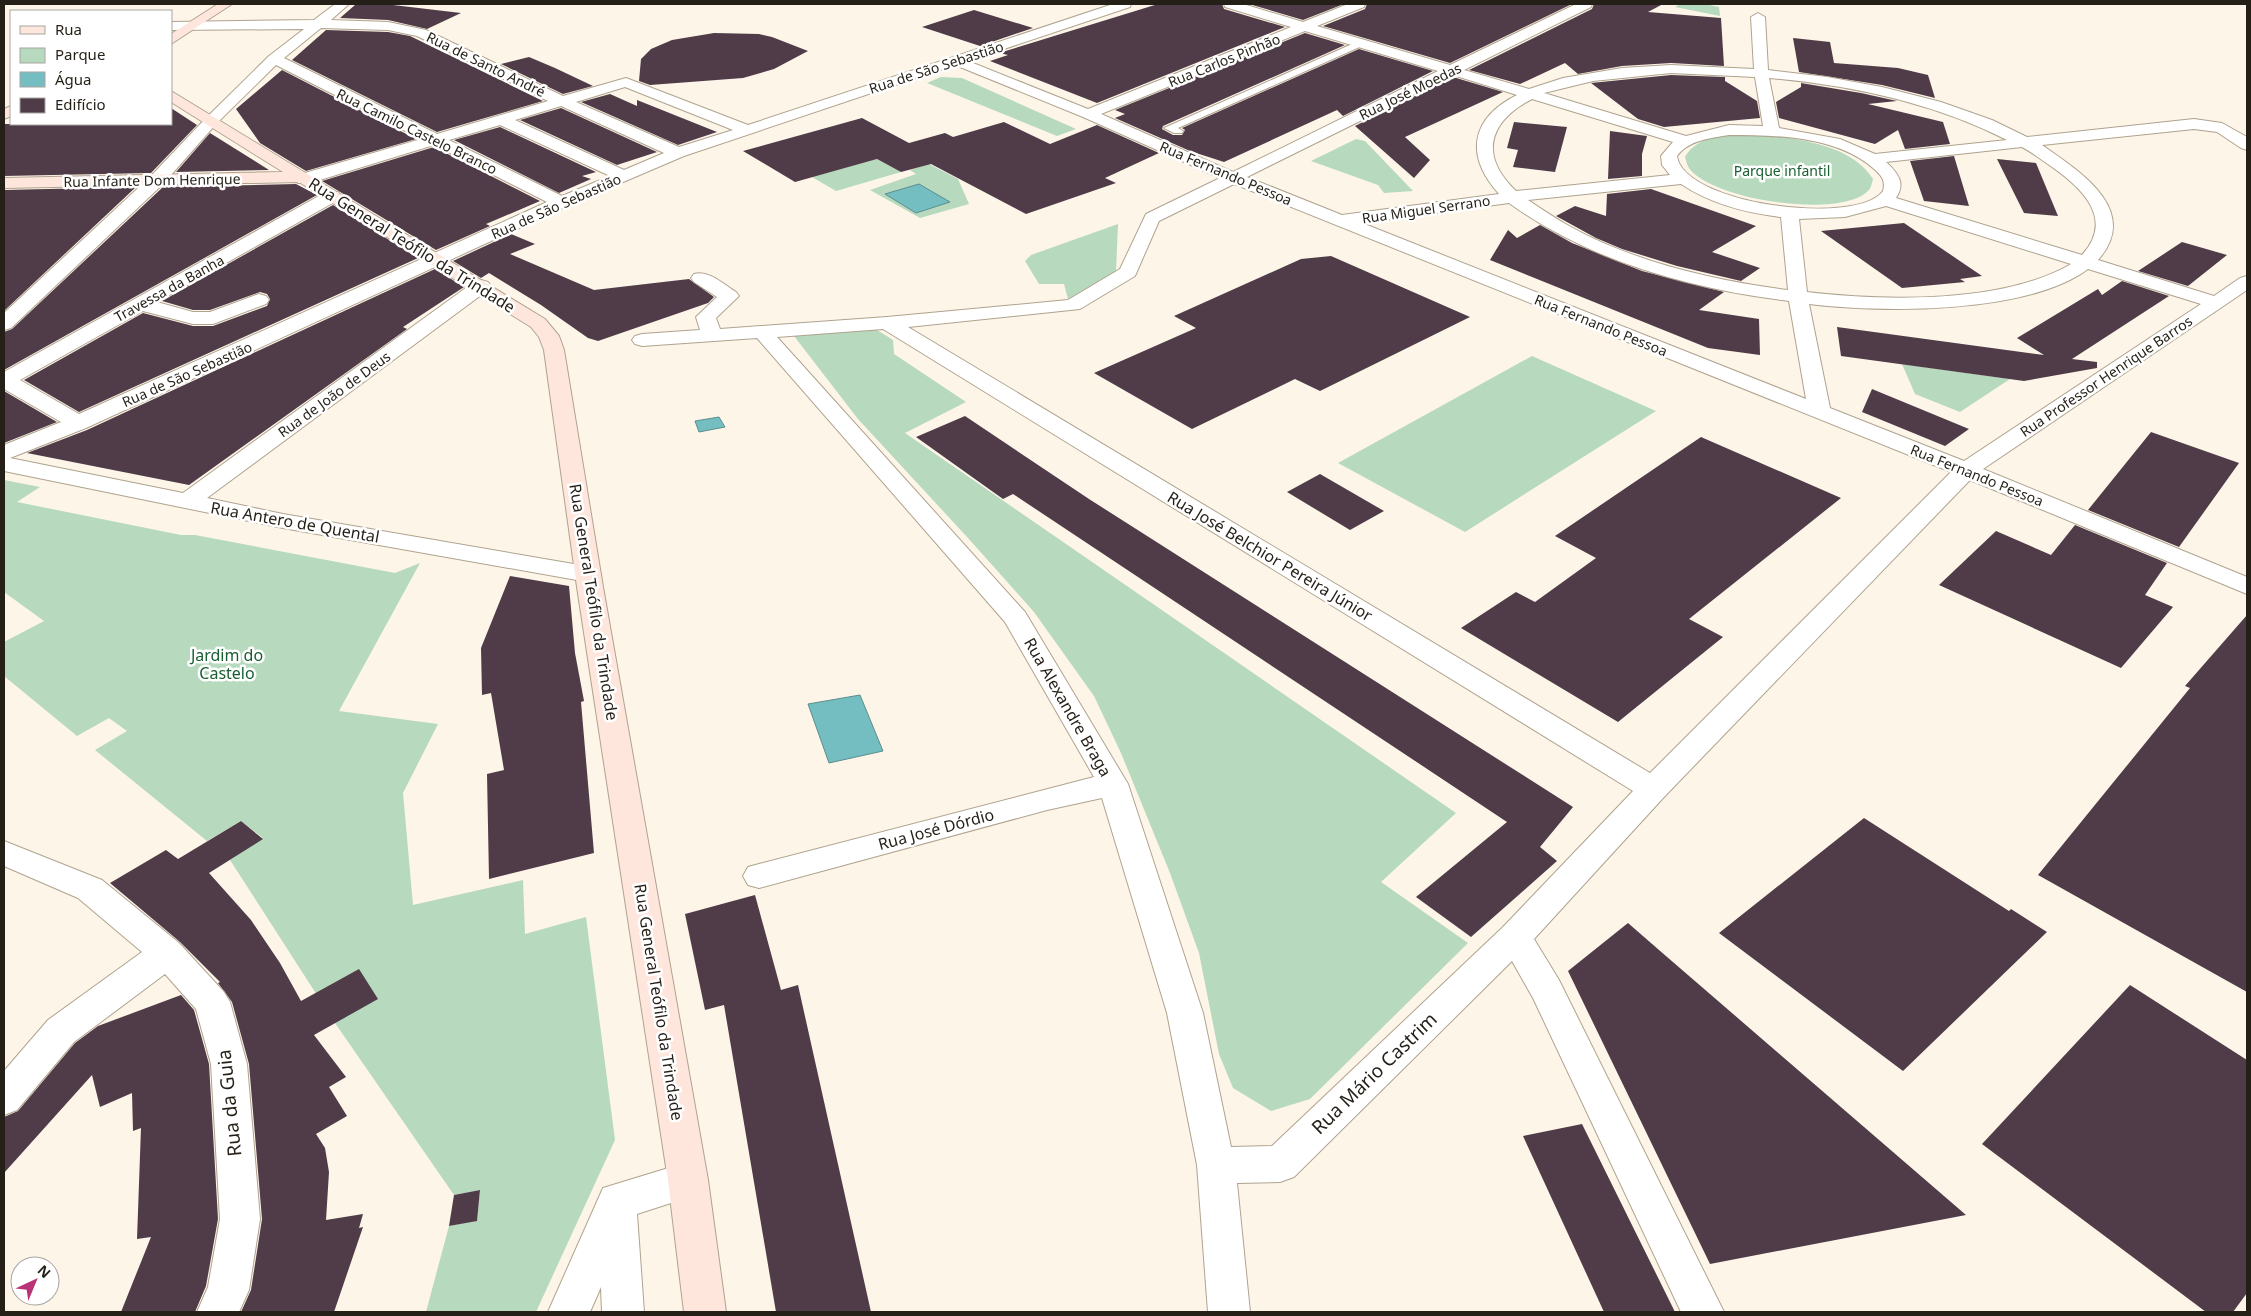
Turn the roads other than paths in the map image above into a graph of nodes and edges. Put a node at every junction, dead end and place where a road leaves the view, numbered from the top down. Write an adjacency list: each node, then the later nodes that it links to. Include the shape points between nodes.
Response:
1 (226, 4): 9 (main road)
2 (343, 4): 10 (street)
3 (1125, 4): 15 (street, Rua de São Sebastião)
4 (1230, 4): 11 (street)
5 (1359, 4): 11 (street, Rua Carlos Pinhão)
6 (1586, 4): 16 (street, Rua José Moedas)
7 (1758, 17): 17 (street)
8 (172, 26): 9 (street, Rua de Santo André)
9 (193, 26): 10 (street, Rua de Santo André); 12 (main road)
10 (314, 26): 14 (street); 20 (street, Rua de Santo André, via 388,26 421,33)
11 (1308, 26): 13 (street); 21 (street, Rua Carlos Pinhão)
12 (172, 39)
13 (1361, 43): 16 (street); 25 (lane, via 1169,128)
14 (274, 59): 23 (street); 27 (street, Rua Camilo Castelo Branco)
15 (956, 61): 21 (street, Rua Fernando Pessoa); 24 (street, Rua de São Sebastião)
16 (1452, 71): 18 (street); 35 (street, Rua José Moedas)
17 (1761, 72): 18 (street, via 1680,69 1629,72 1574,80); 26 (street); 29 (street, via 1902,96 1956,112)
18 (1530, 94): 28 (street); 40 (street, via 1503,110 1487,128 1482,149 1490,172)
19 (172, 96): 23 (main road, Rua General Teófilo da Trindade)
20 (561, 101): 22 (street); 24 (street, via 626,82); 31 (street, Rua de Santo André)
21 (1088, 114): 35 (street, Rua Fernando Pessoa)
22 (500, 119): 27 (street); 33 (street)
23 (211, 121): 34 (main road, Rua General Teófilo da Trindade); 37 (street)
24 (747, 130): 31 (street, Rua de São Sebastião)
25 (1178, 131)
26 (1772, 131): 28 (street, via 1719,131); 32 (street, via 1824,140)
27 (434, 140): 34 (street); 42 (street, Rua Camilo Castelo Branco)
28 (1683, 140): 36 (street, via 1669,154 1674,170)
29 (2026, 142): 30 (street, via 2214,124); 32 (street); 46 (street, via 2083,181 2099,202 2105,224 2101,244)
30 (2247, 145)
31 (678, 152): 33 (street, Rua de São Sebastião)
32 (1872, 159): 41 (street, via 1891,176 1894,185)
33 (622, 176): 42 (street, Rua de São Sebastião)
34 (303, 178): 37 (main road, Rua Infante Dom Henrique); 39 (main road, Rua General Teófilo da Trindade)
35 (1234, 178): 44 (street, Rua Fernando Pessoa); 54 (street, Rua José Moedas, via 1152,218 1128,272 1073,305)
36 (1684, 179): 40 (street, Rua Miguel Serrano); 43 (street, via 1732,201)
37 (157, 180): 38 (main road, Rua Infante Dom Henrique); 55 (street)
38 (4, 183)
39 (332, 196): 45 (main road, Rua General Teófilo da Trindade); 53 (street, Travessa da Banha)
40 (1512, 197): 44 (street, Rua Miguel Serrano); 50 (street, via 1540,218 1624,257 1677,274)
41 (1884, 200): 43 (street, via 1842,212); 46 (street)
42 (561, 202): 45 (street, Rua de São Sebastião)
43 (1789, 212): 50 (street)
44 (1341, 220): 60 (street, Rua Fernando Pessoa)
45 (439, 260): 49 (main road, Rua General Teófilo da Trindade); 61 (street, Rua de São Sebastião)
46 (2084, 262): 50 (street, via 2065,275 2040,285 1973,299 1890,303); 52 (street)
47 (701, 278): 57 (street, via 729,296 706,317)
48 (2247, 282): 52 (street, Rua Professor Henrique Barros)
49 (481, 286): 65 (street, Rua de João de Deus); 66 (main road, Rua General Teófilo da Trindade, via 538,323 549,336 554,350)
50 (1798, 297): 60 (street)
51 (259, 300): 53 (street, via 213,318 193,318)
52 (2217, 303): 64 (street, Rua Professor Henrique Barros)
53 (141, 304): 59 (street, Travessa da Banha)
54 (887, 323): 56 (street, Rua José Moedas); 69 (street, Rua José Belchior Pereira Júnior)
55 (4, 324)
56 (763, 333): 57 (street, Rua José Moedas); 68 (street, Rua Alexandre Braga, via 1016,618)
57 (712, 335): 58 (street, Rua José Moedas)
58 (642, 340)
59 (4, 380): 61 (street)
60 (1820, 413): 64 (street, Rua Fernando Pessoa)
61 (78, 423): 62 (street, Rua de São Sebastião)
62 (4, 453)
63 (4, 464): 65 (street, Rua Antero de Quental)
64 (1966, 470): 67 (street, Rua Fernando Pessoa); 69 (street, Rua Professor Henrique Barros)
65 (188, 502): 66 (street, Rua Antero de Quental)
66 (588, 574): 76 (main road, Rua General Teófilo da Trindade)
67 (2247, 586)
68 (1113, 784): 71 (street, Rua José Dórdio); 75 (street, Rua Alexandre Braga, via 1185,1013)
69 (1653, 789): 72 (street, Rua Mário Castrim)
70 (4, 853): 73 (street, Rua da Guia, via 90,889)
71 (759, 876)
72 (1515, 937): 75 (street, Rua Mário Castrim, via 1280,1164); 83 (street, via 1547,990)
73 (167, 953): 74 (street, via 61,1031); 78 (street, Rua da Guia, via 212,1002 229,1064 240,1219 228,1290)
74 (4, 1098)
75 (1216, 1165): 82 (street, Rua Alexandre Braga)
76 (688, 1180): 77 (street); 81 (main road, Rua General Teófilo da Trindade)
77 (617, 1202): 79 (street); 80 (street)
78 (218, 1312)
79 (569, 1312)
80 (623, 1312)
81 (705, 1312)
82 (1229, 1312)
83 (1703, 1312)

